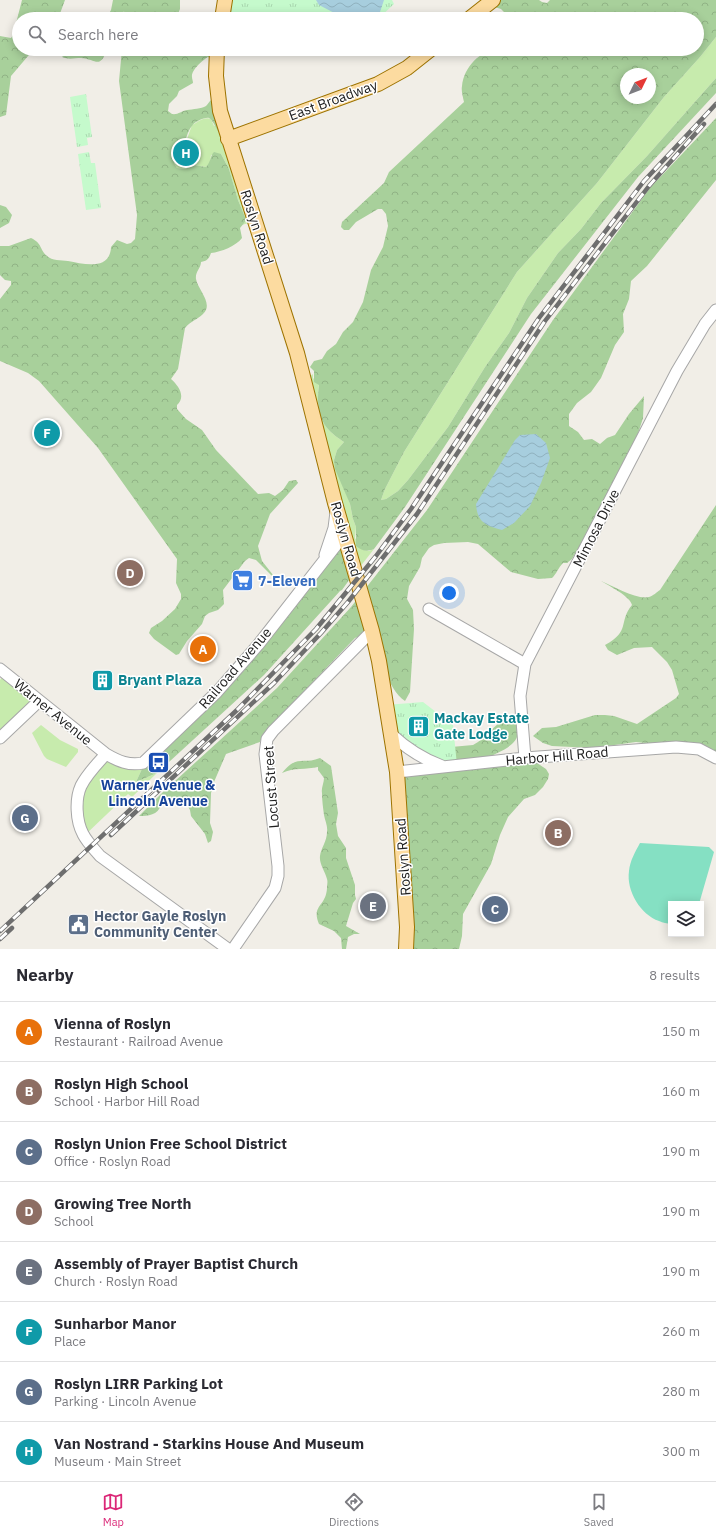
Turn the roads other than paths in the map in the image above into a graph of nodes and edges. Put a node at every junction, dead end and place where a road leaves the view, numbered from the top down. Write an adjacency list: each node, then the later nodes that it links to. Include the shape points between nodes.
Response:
1 (225, 0): 3 (main road)
2 (493, 0): 4 (main road)
3 (223, 12)
4 (478, 12)
5 (217, 56): 7 (main road, Roslyn Road, via 218,98)
6 (422, 56): 7 (main road, East Broadway, via 406,68 362,91)
7 (228, 139): 9 (main road, Roslyn Road, via 297,353)
8 (716, 310): 14 (street, Mimosa Drive, via 677,371)
9 (335, 503): 10 (main road, Roslyn Road); 11 (street, via 334,528)
10 (344, 535): 11 (street, Railroad Avenue); 13 (main road, Roslyn Road)
11 (323, 561): 19 (street, Railroad Avenue, via 217,692 146,760 131,764)
12 (429, 609): 14 (street)
13 (372, 631): 17 (main road, Roslyn Road); 25 (street, Locust Street, via 267,739 265,754 278,866 277,883)
14 (525, 664): 20 (street, Mimosa Drive, via 520,696)
15 (0, 669): 16 (street, Warner Avenue)
16 (39, 701): 18 (street); 19 (street, Warner Avenue)
17 (391, 734): 22 (street, via 416,754); 23 (main road, Roslyn Road)
18 (0, 738)
19 (106, 754): 24 (street, via 84,781 79,793 78,816 84,836 100,856)
20 (525, 758): 21 (street, Harbor Hill Road, via 676,746 699,749); 22 (street, Harbor Hill Road)
21 (716, 758)
22 (443, 766): 23 (street, Harbor Hill Road)
23 (396, 772): 26 (main road, Roslyn Road, via 408,926)
24 (228, 949)
25 (233, 949)
26 (406, 949)

